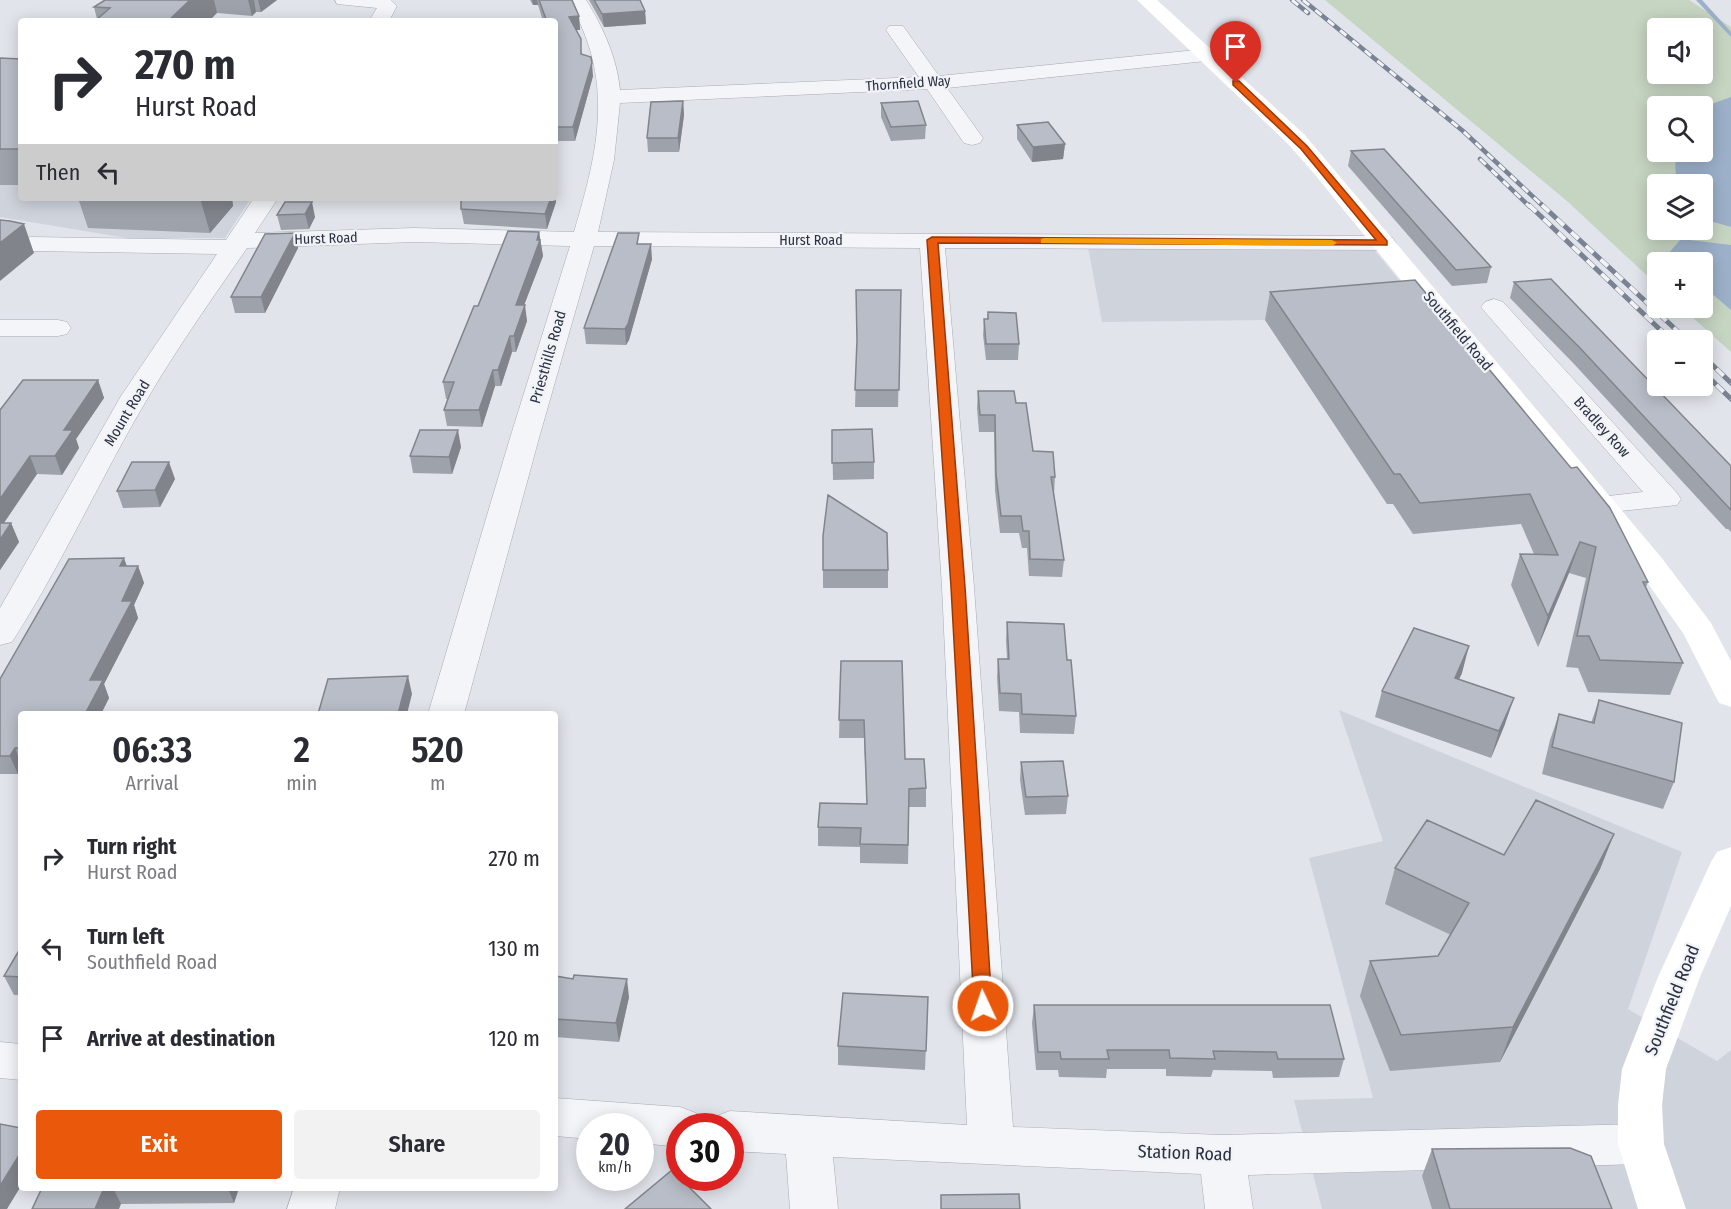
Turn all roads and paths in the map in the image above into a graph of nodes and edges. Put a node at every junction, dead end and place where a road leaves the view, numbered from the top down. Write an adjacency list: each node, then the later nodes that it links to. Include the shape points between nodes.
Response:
1 (345, 0): 4 (street, via 388,6)
2 (577, 0): 8 (street, Priesthills Road, via 595,38)
3 (1146, 0): 6 (main road, Southfield Road)
4 (381, 18)
5 (896, 30): 7 (street)
6 (1206, 55): 7 (street, Thornfield Way); 13 (main road, Southfield Road, via 1304,147)
7 (932, 83): 8 (street, Thornfield Way); 9 (street)
8 (610, 97): 11 (street, Priesthills Road, via 603,159)
9 (972, 138)
10 (264, 201): 15 (street, Mount Road)
11 (582, 239): 12 (street, Hurst Road); 15 (street, Hurst Road, via 414,235); 22 (street, Priesthills Road)
12 (932, 240): 13 (street, Hurst Road); 31 (street, via 958,587)
13 (1384, 243): 19 (main road, Southfield Road)
14 (31, 244): 15 (street, Hurst Road)
15 (237, 244): 20 (street, Mount Road, via 135,396)
16 (1494, 307): 19 (street, Bradley Row, via 1666,499)
17 (0, 328): 18 (street)
18 (58, 328)
19 (1602, 504): 21 (main road, Southfield Road, via 1696,627)
20 (0, 634)
21 (1731, 695)
22 (447, 711)
23 (1731, 861): 30 (main road, Southfield Road, via 1679,977 1644,1069)
24 (0, 1060): 25 (street)
25 (18, 1062)
26 (558, 1117): 27 (street)
27 (666, 1126)
28 (744, 1132): 29 (street, Station Road)
29 (808, 1137): 31 (street, Station Road); 35 (street)
30 (1641, 1144): 32 (street, Station Road); 37 (main road, Southfield Road)
31 (991, 1146): 32 (street, Station Road)
32 (1222, 1155): 36 (street)
33 (316, 1191): 34 (street)
34 (311, 1209)
35 (814, 1209)
36 (1229, 1209)
37 (1662, 1209)

